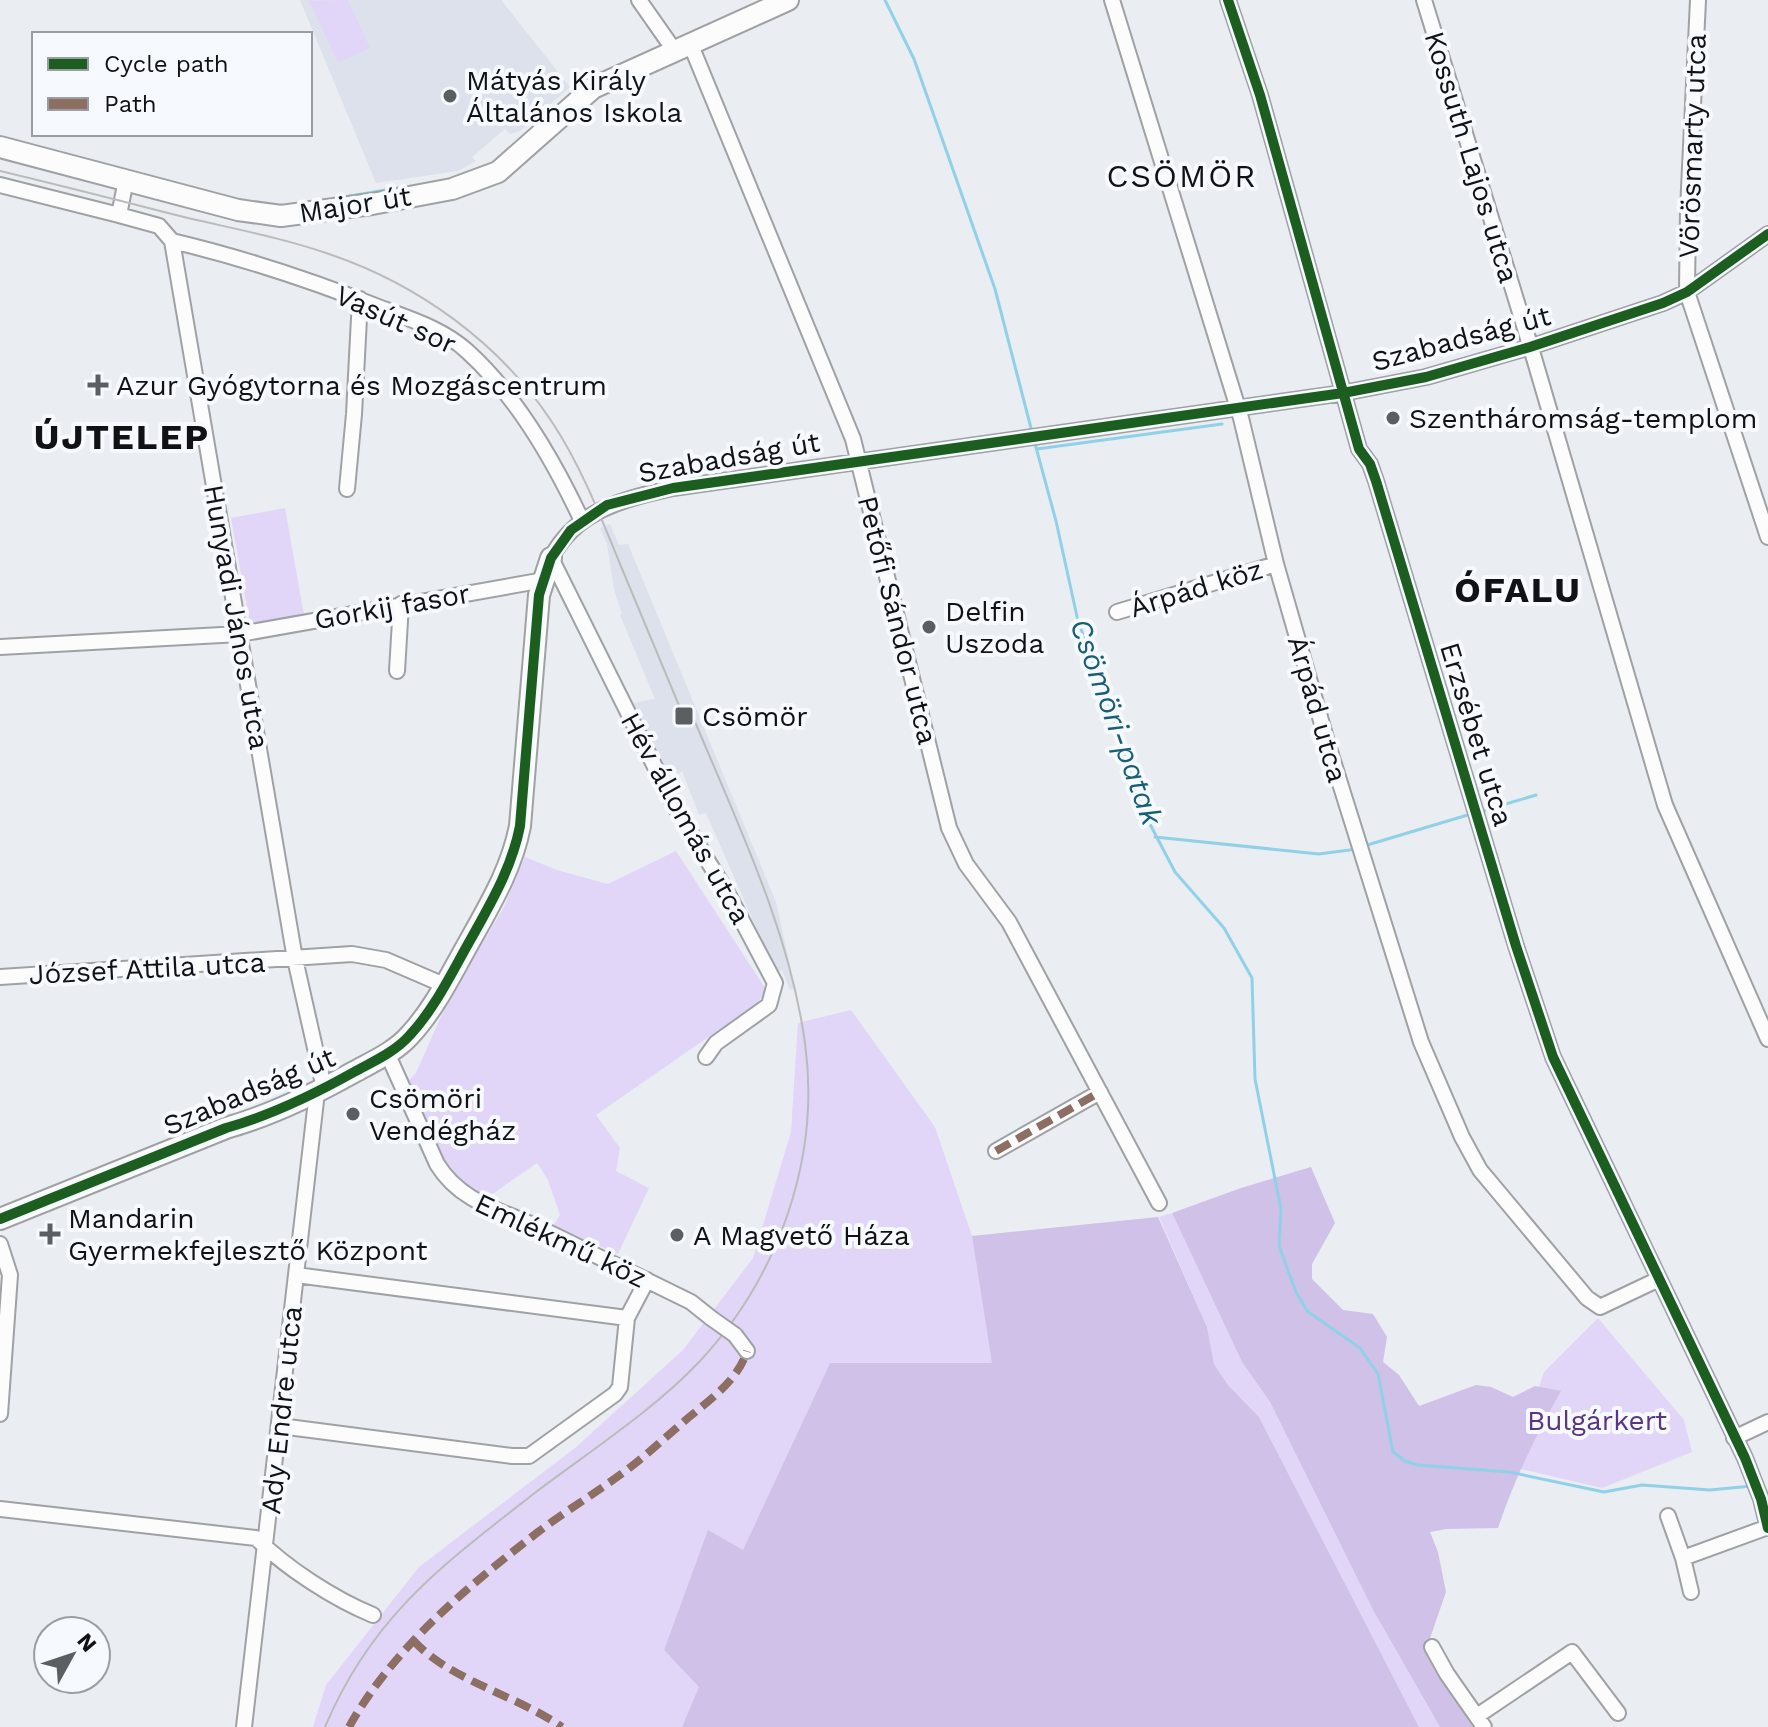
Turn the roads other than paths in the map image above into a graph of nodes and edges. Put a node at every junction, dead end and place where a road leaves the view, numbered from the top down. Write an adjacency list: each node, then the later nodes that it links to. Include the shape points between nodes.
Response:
1 (639, 0): 7 (street, Petőfi Sándor utca)
2 (788, 0): 7 (street, Major út)
3 (1112, 0): 18 (street, Árpád utca)
4 (1228, 0): 17 (street, Erzsébet utca, via 1260,95)
5 (1424, 0): 16 (street, Kossuth Lajos utca)
6 (1698, 0): 14 (street, Vörösmarty utca)
7 (676, 44): 9 (street, Major út, via 593,88 498,172 452,189 281,216); 19 (street, Petőfi Sándor utca)
8 (0, 147): 9 (street, Major út)
9 (126, 180): 11 (street)
10 (0, 185): 11 (street)
11 (119, 215): 13 (street, via 159,226)
12 (1768, 234): 14 (street, Szabadság út)
13 (172, 241): 15 (street, Vasút sor); 28 (street, Hunyadi János utca)
14 (1687, 292): 16 (street, Szabadság út); 22 (street, Vörösmarty utca)
15 (360, 299): 20 (street); 21 (street, Vasút sor, via 444,334 491,375 559,472)
16 (1530, 347): 17 (street, Szabadság út, via 1426,377); 34 (street, Kossuth Lajos utca, via 1665,805)
17 (1343, 393): 18 (street, Szabadság út); 44 (street, Erzsébet utca, via 1359,449 1376,481 1553,1057)
18 (1237, 407): 19 (street, Szabadság út); 24 (street, Árpád utca)
19 (858, 460): 21 (street, Szabadság út, via 673,488 607,505); 38 (street, Petőfi Sándor utca, via 949,828 966,864 1009,922)
20 (347, 489)
21 (582, 521): 23 (street, Szabadság út)
22 (1768, 537)
23 (551, 558): 25 (street, Szabadság út); 36 (street, Hév állomás utca, via 674,805 775,983 769,1005 716,1043)
24 (1276, 564): 27 (street, Árpád köz); 44 (street, Árpád utca, via 1421,1042 1462,1137 1480,1170 1600,1307)
25 (544, 580): 26 (street, Gorkij fasor); 33 (street, Szabadság út, via 516,846 496,894)
26 (401, 604): 28 (street, Gorkij fasor); 30 (street)
27 (1117, 612)
28 (240, 634): 29 (street, Gorkij fasor); 31 (street, Hunyadi János utca)
29 (0, 647)
30 (397, 671)
31 (295, 959): 32 (street, József Attila utca); 33 (street, József Attila utca, via 366,955); 37 (street, Hunyadi János utca)
32 (0, 977)
33 (444, 985): 35 (street, Szabadság út, via 415,1030)
34 (1768, 1039)
35 (388, 1055): 37 (street, Szabadság út); 45 (street, Emlékmű köz, via 437,1164 462,1193)
36 (706, 1057)
37 (321, 1090): 41 (street, Szabadság út); 43 (street, Ady Endre utca)
38 (1100, 1092): 39 (street); 40 (street, Petőfi Sándor utca)
39 (996, 1151)
40 (1159, 1203)
41 (0, 1219)
42 (0, 1244): 48 (street, via 10,1275)
43 (296, 1275): 46 (street); 50 (street, Ady Endre utca)
44 (1659, 1279): 51 (street, Erzsébet utca)
45 (647, 1280): 46 (street); 47 (street, Emlékmű köz, bridge, via 691,1302 735,1335)
46 (627, 1318): 50 (street, via 620,1387 529,1456)
47 (747, 1351)
48 (0, 1414)
49 (1768, 1422): 51 (street)
50 (280, 1426): 55 (street, Ady Endre utca)
51 (1734, 1438): 54 (street, Erzsébet utca)
52 (0, 1509): 55 (street, via 256,1538)
53 (1668, 1516): 56 (street)
54 (1768, 1528): 56 (street)
55 (264, 1546): 58 (street); 62 (street, Ady Endre utca)
56 (1683, 1558): 57 (street)
57 (1691, 1592)
58 (373, 1615)
59 (1432, 1647): 61 (street)
60 (1618, 1713): 61 (street, via 1572,1652)
61 (1481, 1722)
62 (244, 1727)

